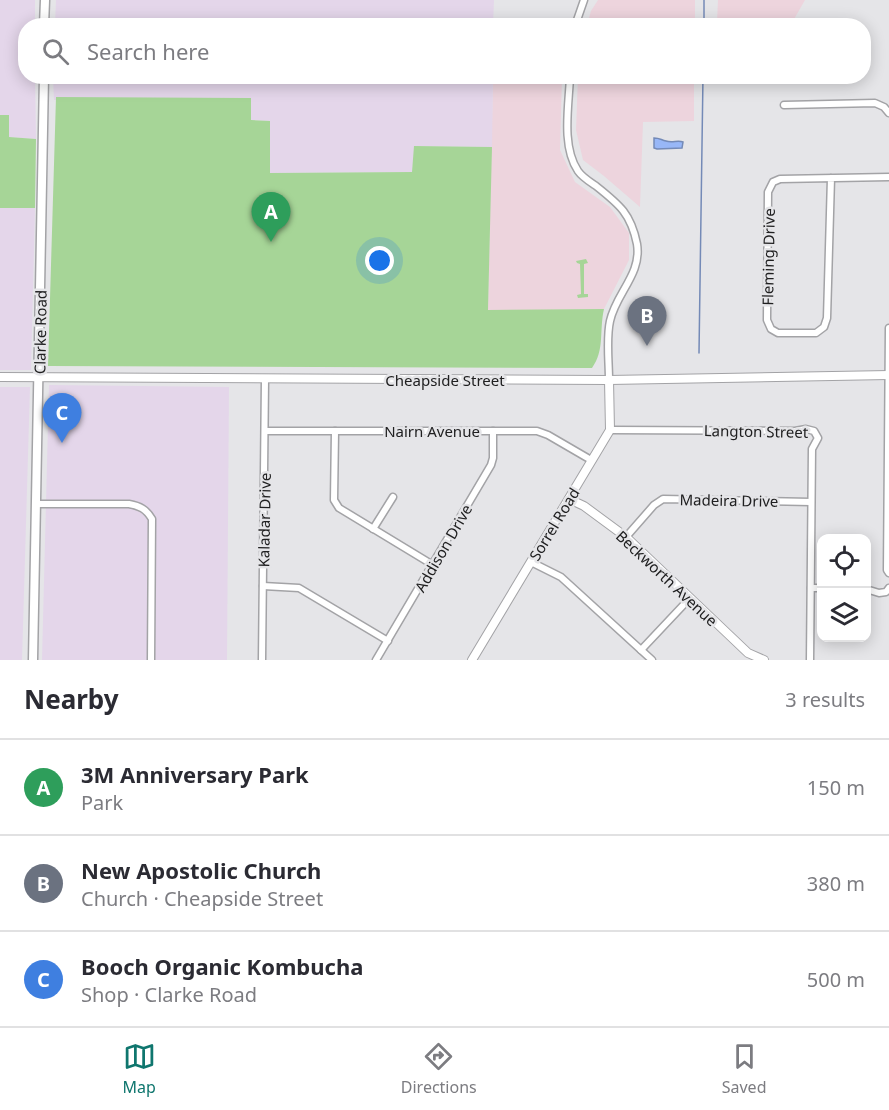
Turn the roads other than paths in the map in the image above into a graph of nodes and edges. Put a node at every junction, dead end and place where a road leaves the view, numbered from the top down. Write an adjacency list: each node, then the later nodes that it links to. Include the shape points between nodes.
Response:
1 (45, 0): 3 (main road)
2 (584, 0): 4 (street)
3 (44, 18)
4 (578, 18)
5 (44, 84): 14 (main road, Clarke Road)
6 (570, 84): 16 (street, via 568,141 572,158 579,172 631,221 637,246 634,274 615,303 609,322)
7 (784, 105): 8 (street, via 875,103)
8 (889, 113)
9 (889, 177): 10 (street, Fleming Drive)
10 (831, 178): 10 (street, Fleming Drive, via 780,179 773,182 768,192 767,320 778,333 816,333 824,327)
11 (889, 331): 12 (street)
12 (889, 375): 16 (street, Cheapside Street); 17 (street)
13 (0, 376): 14 (street, Cheapside Street)
14 (39, 377): 15 (street, Cheapside Street); 26 (main road, Clarke Road)
15 (265, 379): 16 (street, Cheapside Street); 19 (street, Kaladar Drive)
16 (609, 380): 18 (street)
17 (888, 425): 31 (street)
18 (610, 430): 22 (street, Sorrel Road); 25 (street, Langton Street, via 814,431 818,438 812,449)
19 (265, 431): 20 (street, Nairn Avenue); 32 (street, Kaladar Drive)
20 (335, 431): 21 (street, Nairn Avenue); 27 (street, via 333,500)
21 (494, 431): 22 (street, Nairn Avenue, via 537,431); 30 (street, Addison Drive, via 491,465)
22 (591, 460): 24 (street, Sorrel Road)
23 (393, 497): 27 (street)
24 (568, 499): 28 (street, Beckworth Avenue); 29 (street, Sorrel Road)
25 (811, 502): 28 (street, Madeira Drive, via 663,499); 33 (street, Langton Street)
26 (37, 504): 40 (main road, Clarke Road); 41 (street, via 129,504 148,512 152,519)
27 (373, 529): 30 (street)
28 (626, 537): 37 (street, Beckworth Avenue)
29 (531, 562): 39 (street, via 561,577); 44 (street, Sorrel Road)
30 (433, 565): 38 (street, Addison Drive)
31 (889, 573)
32 (263, 586): 38 (street, via 299,588); 42 (street, Kaladar Drive)
33 (811, 588): 34 (street); 47 (street, Langton Street)
34 (817, 588)
35 (889, 588): 36 (street, via 886,592)
36 (871, 590)
37 (690, 598): 39 (street); 46 (street, Beckworth Avenue, via 748,653)
38 (388, 641): 43 (street, Addison Drive)
39 (641, 650): 45 (street)
40 (33, 660)
41 (151, 660)
42 (262, 660)
43 (376, 660)
44 (472, 660)
45 (652, 660)
46 (764, 660)
47 (810, 660)

